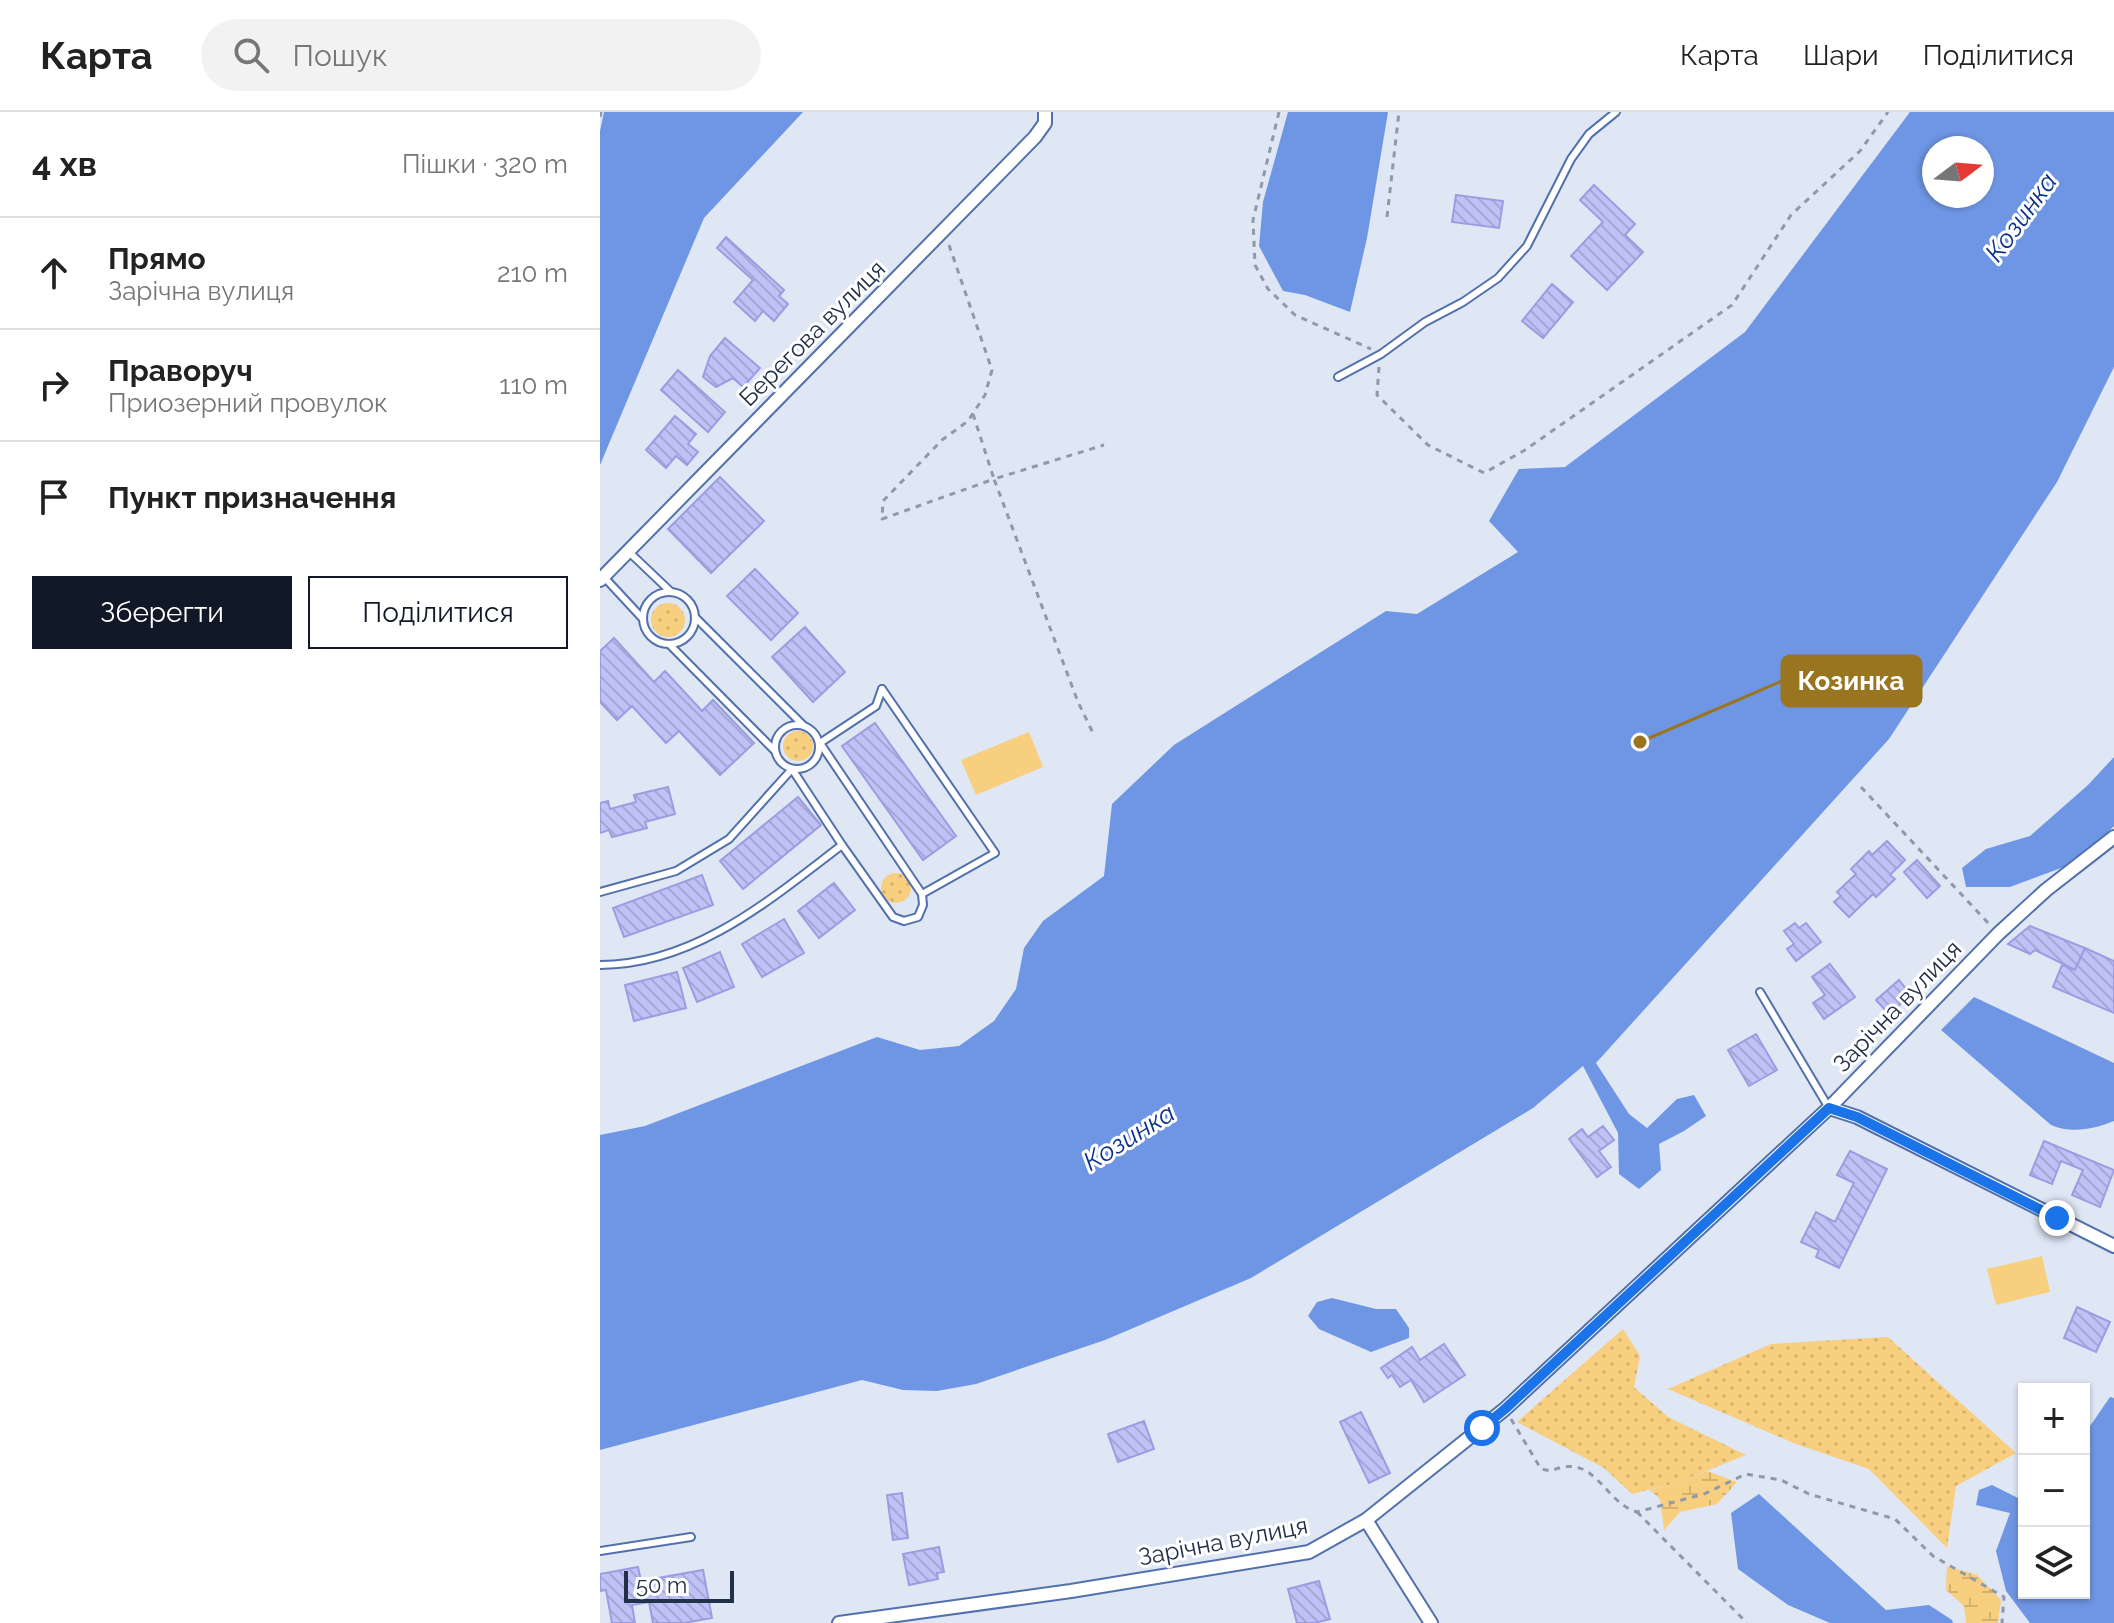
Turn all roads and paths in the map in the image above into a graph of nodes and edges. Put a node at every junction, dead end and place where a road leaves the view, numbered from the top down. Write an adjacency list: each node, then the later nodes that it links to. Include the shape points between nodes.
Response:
1 (1045, 112): 7 (street, Берегова вулиця, via 1045,123 1035,137)
2 (1279, 112): 8 (path, via 1253,220 1255,265 1268,289 1295,315)
3 (1399, 112): 6 (path)
4 (1616, 112): 8 (lane, via 1589,134 1571,159 1527,246 1498,278)
5 (1888, 112): 8 (path, via 1860,151 1791,215 1732,305 1484,473 1428,445 1377,395)
6 (1387, 217)
7 (944, 230): 10 (path, via 992,370); 13 (street, Берегова вулиця)
8 (1381, 354): 9 (lane)
9 (1338, 377)
10 (973, 414): 12 (path); 12 (path, via 883,501 882,519)
11 (1104, 445): 12 (path)
12 (994, 479): 20 (path)
13 (628, 551): 14 (street, Берегова вулиця); 15 (lane)
14 (602, 578): 17 (lane)
15 (670, 591): 16 (lane, via 691,602); 17 (lane, via 648,603)
16 (696, 617): 18 (lane, via 685,639); 19 (lane)
17 (643, 619): 18 (lane, via 654,639)
18 (669, 644): 22 (lane)
19 (804, 726): 21 (lane); 22 (lane, via 782,730)
20 (1093, 733)
21 (820, 743): 23 (lane, via 812,763); 28 (lane); 28 (lane, via 876,706 882,689 995,853)
22 (775, 751): 23 (lane)
23 (792, 769): 26 (lane); 27 (lane, via 729,839 676,871)
24 (1861, 787): 29 (path)
25 (2114, 837): 29 (street, Зарічна вулиця)
26 (842, 845): 28 (lane, via 893,917 918,917); 30 (lane, via 721,932 662,955)
27 (600, 892)
28 (922, 894)
29 (1998, 934): 32 (street, Зарічна вулиця)
30 (600, 965)
31 (1760, 992): 32 (lane)
32 (1829, 1108): 33 (street, via 1857,1117); 34 (street, Зарічна вулиця)
33 (2114, 1246)
34 (1505, 1409): 35 (path, via 1541,1469 1578,1466); 36 (street, Зарічна вулиця)
35 (1637, 1512): 41 (path); 42 (path, via 1704,1494 1746,1474 1781,1480 1809,1494 1895,1519 1933,1556 2004,1597)
36 (1366, 1520): 39 (street, Зарічна вулиця, via 1309,1552); 40 (street)
37 (691, 1537): 38 (lane)
38 (600, 1551)
39 (839, 1623)
40 (1431, 1623)
41 (1747, 1623)
42 (2002, 1623)

